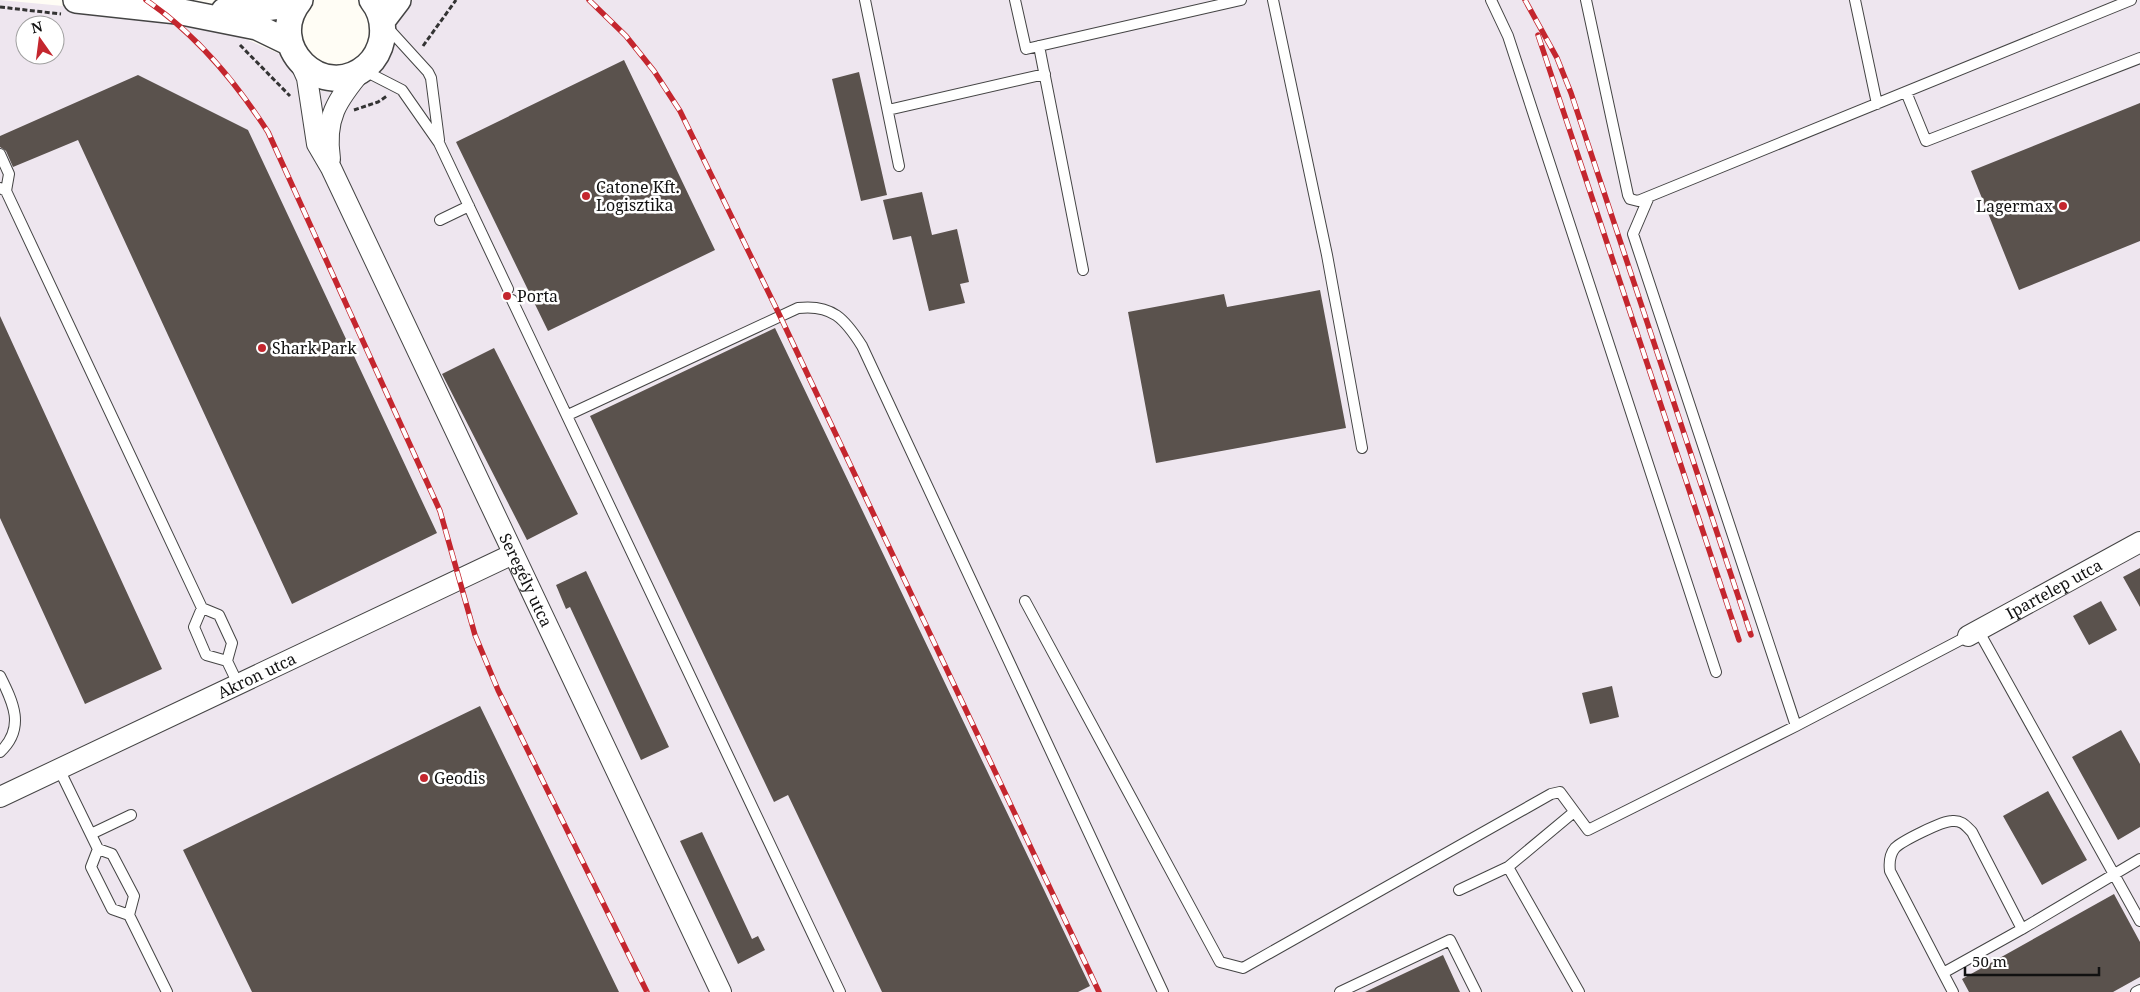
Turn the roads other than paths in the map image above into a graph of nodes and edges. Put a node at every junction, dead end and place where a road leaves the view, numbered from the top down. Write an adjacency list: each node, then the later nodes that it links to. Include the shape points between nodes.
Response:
1 (398, 0): 13 (street)
2 (866, 0): 21 (lane)
3 (1015, 0): 14 (lane, via 1026,49)
4 (1241, 0): 14 (lane)
5 (1273, 0): 34 (lane, via 1327,255)
6 (1491, 0): 41 (lane, via 1508,36)
7 (1587, 0): 27 (lane, via 1628,194 1634,201)
8 (1855, 0): 20 (lane)
9 (2131, 0): 19 (lane)
10 (298, 2): 12 (street, via 241,11); 15 (street, via 289,23)
11 (72, 7): 12 (street)
12 (177, 11): 15 (street, via 257,27)
13 (377, 11): 17 (street, via 382,37 378,53); 22 (lane, via 431,78)
14 (1039, 46): 18 (lane)
15 (294, 51): 17 (street, via 313,72 330,78); 25 (street, Seregély utca, via 307,78 317,144)
16 (2140, 58): 19 (lane, via 1926,141)
17 (362, 70): 22 (lane, via 395,85 408,96); 25 (street, Seregély utca, via 333,109 328,146)
18 (1044, 74): 21 (lane); 30 (lane)
19 (1906, 92): 20 (lane)
20 (1877, 104): 27 (lane)
21 (888, 110): 24 (lane)
22 (440, 143): 28 (lane)
23 (0, 154): 26 (lane, via 9,174)
24 (898, 166)
25 (332, 168): 36 (street, Seregély utca)
26 (3, 189): 38 (lane)
27 (1648, 199): 44 (lane, via 1633,234)
28 (469, 206): 29 (lane); 31 (lane)
29 (440, 220)
30 (1083, 270)
31 (508, 289)
32 (512, 300): 33 (lane)
33 (568, 415): 63 (lane); 64 (lane, via 798,308 825,309 839,316 862,346)
34 (1362, 448)
35 (2140, 542): 39 (street, Ipartelep utca)
36 (513, 554): 43 (street, Akron utca); 62 (street, Seregély utca)
37 (1026, 601): 48 (lane, via 1220,962 1243,968 1551,794 1560,792)
38 (202, 608): 40 (lane, via 219,615 232,643); 40 (lane, via 194,627 206,655)
39 (1973, 633): 44 (lane); 54 (lane)
40 (227, 661): 43 (lane)
41 (1716, 672)
42 (0, 676): 45 (lane, via 15,706 15,731)
43 (238, 684): 46 (street, Akron utca)
44 (1796, 726): 48 (lane, via 1588,830)
45 (0, 752)
46 (59, 769): 47 (street, Akron utca); 50 (lane)
47 (0, 797)
48 (1574, 812): 53 (lane)
49 (131, 815): 50 (lane)
50 (91, 834): 51 (lane)
51 (98, 849): 56 (lane, via 112,854 134,896); 56 (lane, via 92,867 112,909)
52 (2140, 859): 54 (lane)
53 (1508, 867): 55 (lane); 67 (lane)
54 (2112, 874): 57 (lane); 58 (lane)
55 (1459, 890)
56 (130, 915): 61 (lane)
57 (2140, 921)
58 (2022, 929): 59 (lane); 59 (lane, via 1966,825 1960,821 1944,822 1902,843 1895,848 1890,871)
59 (1943, 973): 68 (lane)
60 (2140, 990): 69 (lane)
61 (167, 992)
62 (721, 992)
63 (840, 992)
64 (1163, 992)
65 (1340, 992): 66 (lane, via 1450,940)
66 (1476, 992)
67 (1579, 992)
68 (1953, 992)
69 (2136, 992)

